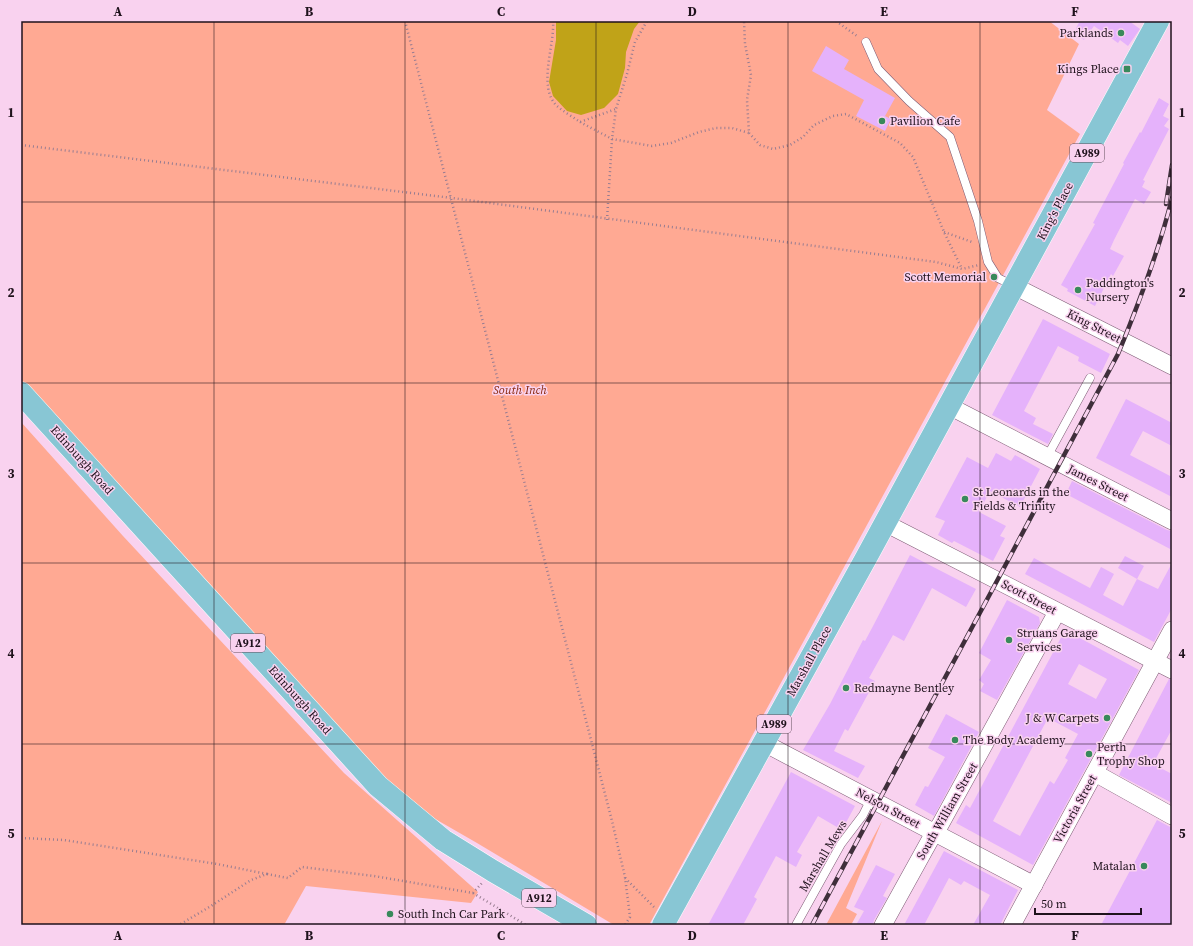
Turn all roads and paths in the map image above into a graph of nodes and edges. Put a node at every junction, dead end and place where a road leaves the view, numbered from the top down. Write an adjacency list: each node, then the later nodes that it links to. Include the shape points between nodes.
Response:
1 (405, 21): 13 (path)
2 (552, 21): 9 (path, via 554,31 547,76 548,91 556,105)
3 (647, 21): 8 (path, via 634,42)
4 (744, 21): 10 (path, via 745,44 751,74 747,100)
5 (836, 21): 7 (path)
6 (1158, 21): 19 (main road, King's Place / A989)
7 (866, 42): 16 (lane, via 878,69 950,137)
8 (616, 109): 9 (path); 11 (path)
9 (580, 122): 11 (path)
10 (749, 133): 11 (path, via 732,128 716,128 671,143 652,146); 15 (path, via 760,144 773,149 790,145 803,137 814,125 833,116 846,114 900,143 913,156)
11 (612, 139): 14 (path)
12 (21, 145): 13 (path)
13 (452, 198): 14 (path); 39 (path)
14 (607, 220): 18 (path, via 936,262)
15 (944, 232): 16 (path); 18 (path)
16 (985, 248): 17 (lane)
17 (988, 262): 18 (path); 19 (lane, via 998,278)
18 (962, 269)
19 (1016, 285): 20 (street, King Street); 23 (main road, King's Place / A989)
20 (1172, 366)
21 (1090, 378): 24 (lane)
22 (21, 393): 37 (main road, Edinburgh Road / A912, via 378,786 443,840)
23 (949, 406): 24 (street, James Street); 26 (main road, A989)
24 (1047, 457): 25 (street, James Street)
25 (1172, 522)
26 (886, 523): 27 (street, Scott Street); 31 (main road, Marshall Place / A989)
27 (1057, 612): 29 (street, Scott Street); 35 (street, South William Street)
28 (1172, 630): 29 (street, Victoria Street)
29 (1155, 662): 30 (street, Scott Street); 32 (street, Victoria Street)
30 (1172, 670)
31 (764, 743): 33 (street, Nelson Street); 42 (main road, Marshall Place / A989)
32 (1095, 773): 34 (street); 40 (street, Victoria Street)
33 (871, 799): 35 (street, Nelson Street); 47 (lane, Marshall Mews, via 863,815 841,844)
34 (1172, 816)
35 (934, 832): 40 (street, Nelson Street); 48 (street, South William Street)
36 (21, 838): 38 (path, via 64,840)
37 (493, 871): 41 (path); 45 (main road, Edinburgh Road / A912)
38 (267, 874): 41 (path, via 288,878 302,867); 43 (path, via 251,880)
39 (625, 877): 42 (path); 46 (path, via 630,917)
40 (1034, 885): 49 (street, Victoria Street)
41 (473, 893): 44 (path)
42 (665, 922)
43 (179, 925)
44 (526, 925)
45 (586, 925)
46 (626, 925)
47 (796, 925)
48 (883, 925)
49 (1012, 925)

